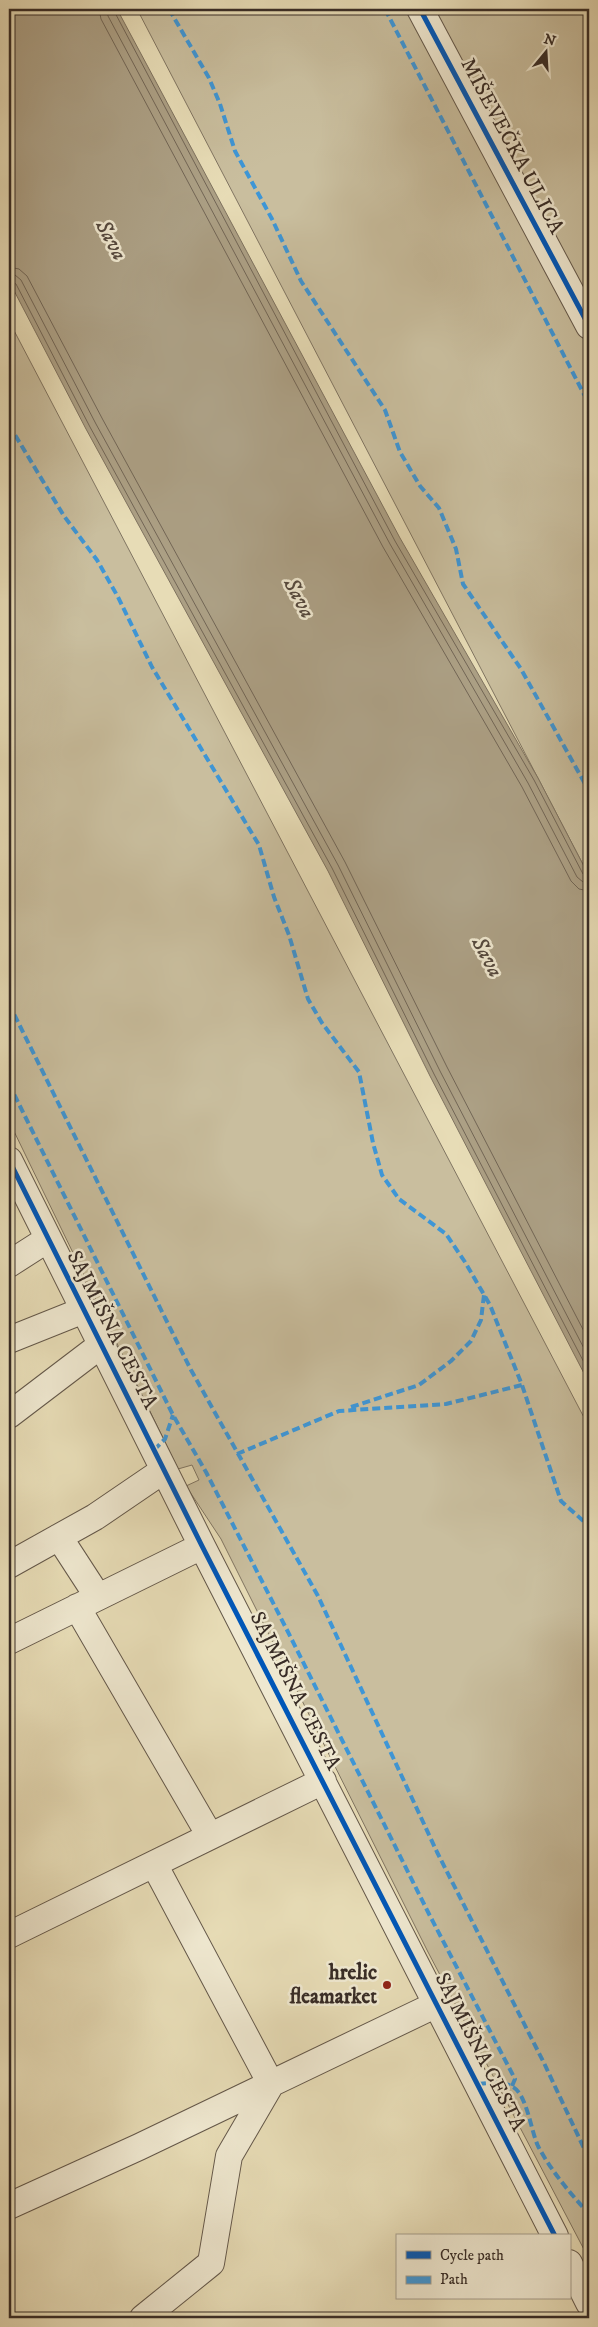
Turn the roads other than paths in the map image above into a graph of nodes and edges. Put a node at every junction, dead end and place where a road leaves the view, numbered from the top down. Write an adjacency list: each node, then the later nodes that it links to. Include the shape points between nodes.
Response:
1 (420, 9): 2 (street, MIŠEVEČKA ULICA)
2 (589, 326)
3 (9, 1160): 4 (street, SAJMIŠNA CESTA)
4 (48, 1239): 5 (street); 6 (street, SAJMIŠNA CESTA)
5 (9, 1264)
6 (84, 1310): 7 (street); 8 (street, SAJMIŠNA CESTA)
7 (9, 1340)
8 (102, 1345): 9 (street); 10 (street, SAJMIŠNA CESTA)
9 (9, 1415)
10 (164, 1470): 11 (street, via 95,1517); 12 (street, SAJMIŠNA CESTA)
11 (59, 1537): 13 (street); 14 (street)
12 (202, 1546): 14 (street); 16 (street, SAJMIŠNA CESTA)
13 (9, 1565)
14 (87, 1602): 15 (street); 17 (street)
15 (9, 1640)
16 (322, 1781): 17 (street); 20 (street, SAJMIŠNA CESTA)
17 (210, 1836): 18 (street)
18 (154, 1864): 19 (street); 21 (street)
19 (9, 1935)
20 (437, 2004): 21 (street); 23 (street, SAJMIŠNA CESTA)
21 (271, 2084): 22 (street); 26 (street, via 229,2156 212,2263)
22 (9, 2206)
23 (554, 2234)
24 (570, 2265): 25 (street)
25 (589, 2302)
26 (142, 2318)

